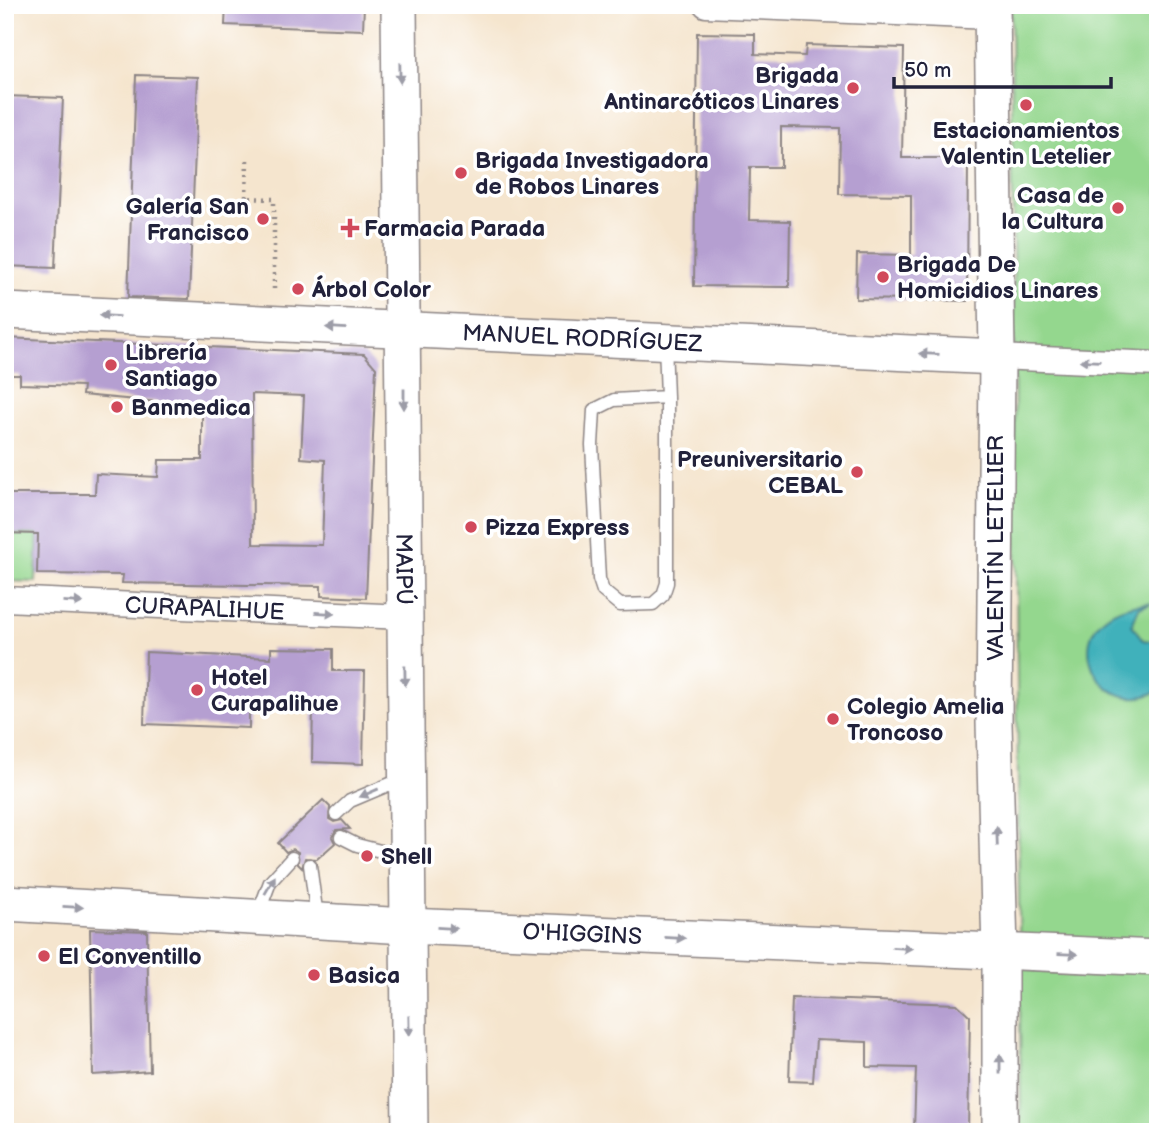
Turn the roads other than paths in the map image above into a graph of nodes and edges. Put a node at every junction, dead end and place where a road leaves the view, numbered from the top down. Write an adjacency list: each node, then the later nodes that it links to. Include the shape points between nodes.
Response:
1 (399, 5): 5 (main road, MAIPÚ, one-way to 5)
2 (706, 5): 3 (street)
3 (992, 11): 7 (main road, VALENTÍN LETELIER)
4 (5, 311): 5 (main road, MANUEL RODRÍGUEZ, one-way to 4)
5 (404, 331): 6 (main road, MANUEL RODRÍGUEZ); 11 (main road, MAIPÚ, one-way to 11)
6 (666, 342): 7 (main road, MANUEL RODRÍGUEZ, one-way to 6); 9 (lane)
7 (997, 357): 8 (street, MANUEL RODRÍGUEZ, one-way to 7); 22 (main road, VALENTÍN LETELIER, one-way to 7, via 994,723)
8 (1158, 363)
9 (667, 397): 9 (lane, via 667,583 653,604 620,605 603,591 599,579 594,410 614,400)
10 (5, 599): 11 (street, CURAPALIHUE, one-way to 11)
11 (404, 617): 12 (main road, MAIPÚ, one-way to 12)
12 (406, 778): 13 (lane, one-way to 13, via 350,801); 16 (main road, MAIPÚ)
13 (336, 814)
14 (341, 837): 16 (lane)
15 (292, 858): 19 (lane, one-way to 15, via 270,882)
16 (407, 858): 21 (main road, MAIPÚ)
17 (310, 865): 20 (lane)
18 (5, 903): 19 (main road, O'HIGGINS, one-way to 19)
19 (256, 917): 20 (main road, O'HIGGINS)
20 (317, 921): 21 (main road, O'HIGGINS)
21 (407, 926): 22 (main road, O'HIGGINS, one-way to 22); 24 (main road, MAIPÚ, one-way to 24)
22 (1000, 952): 23 (main road, O'HIGGINS, one-way to 23); 25 (main road, VALENTÍN LETELIER, one-way to 22)
23 (1158, 958)
24 (410, 1132)
25 (1000, 1132)

